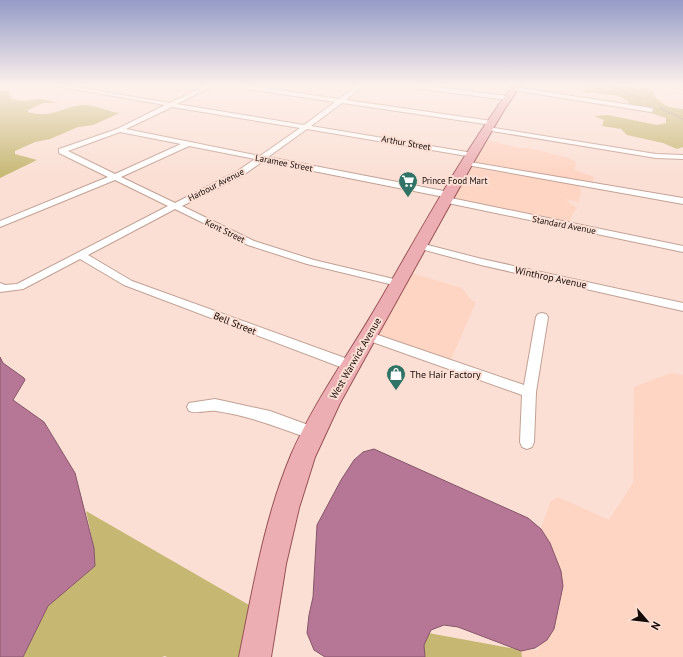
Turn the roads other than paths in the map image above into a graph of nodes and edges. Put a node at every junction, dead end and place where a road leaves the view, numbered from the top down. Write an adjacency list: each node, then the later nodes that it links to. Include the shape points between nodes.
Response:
1 (148, 116): 8 (street)
2 (244, 116): 6 (street, Arthur Street)
3 (321, 116): 6 (street, Harbour Avenue)
4 (428, 116): 7 (street)
5 (496, 116): 7 (main road, West Warwick Avenue)
6 (307, 126): 11 (street, Harbour Avenue); 12 (street, Arthur Street)
7 (490, 126): 10 (street, via 656,156); 12 (main road, West Warwick Avenue)
8 (119, 130): 9 (street, Laramee Street); 13 (street, Kent Street, via 62,151)
9 (188, 144): 11 (street, Laramee Street); 13 (street)
10 (683, 157)
11 (263, 159): 14 (street, Laramee Street); 16 (street, Harbour Avenue)
12 (470, 159): 14 (main road, West Warwick Avenue); 15 (street, Arthur Street)
13 (114, 177): 16 (street, Kent Street); 17 (street)
14 (448, 198): 18 (main road, West Warwick Avenue); 19 (street, Standard Avenue)
15 (683, 201)
16 (176, 206): 20 (street, Harbour Avenue); 21 (street, Kent Street, via 251,243 311,262)
17 (0, 224)
18 (420, 246): 21 (main road, West Warwick Avenue); 23 (street, Winthrop Avenue)
19 (683, 249)
20 (81, 255): 22 (street, Harbour Avenue, via 19,286 2,289); 26 (street, Bell Street, via 120,279)
21 (398, 283): 25 (main road, West Warwick Avenue)
22 (0, 287)
23 (683, 307)
24 (542, 317): 27 (street)
25 (368, 336): 26 (main road, West Warwick Avenue); 27 (street)
26 (351, 366): 29 (main road, West Warwick Avenue)
27 (529, 392): 30 (street)
28 (194, 407): 29 (street, via 215,405 270,417)
29 (314, 434): 31 (main road, West Warwick Avenue, via 286,508 272,564)
30 (527, 442)
31 (256, 657)

